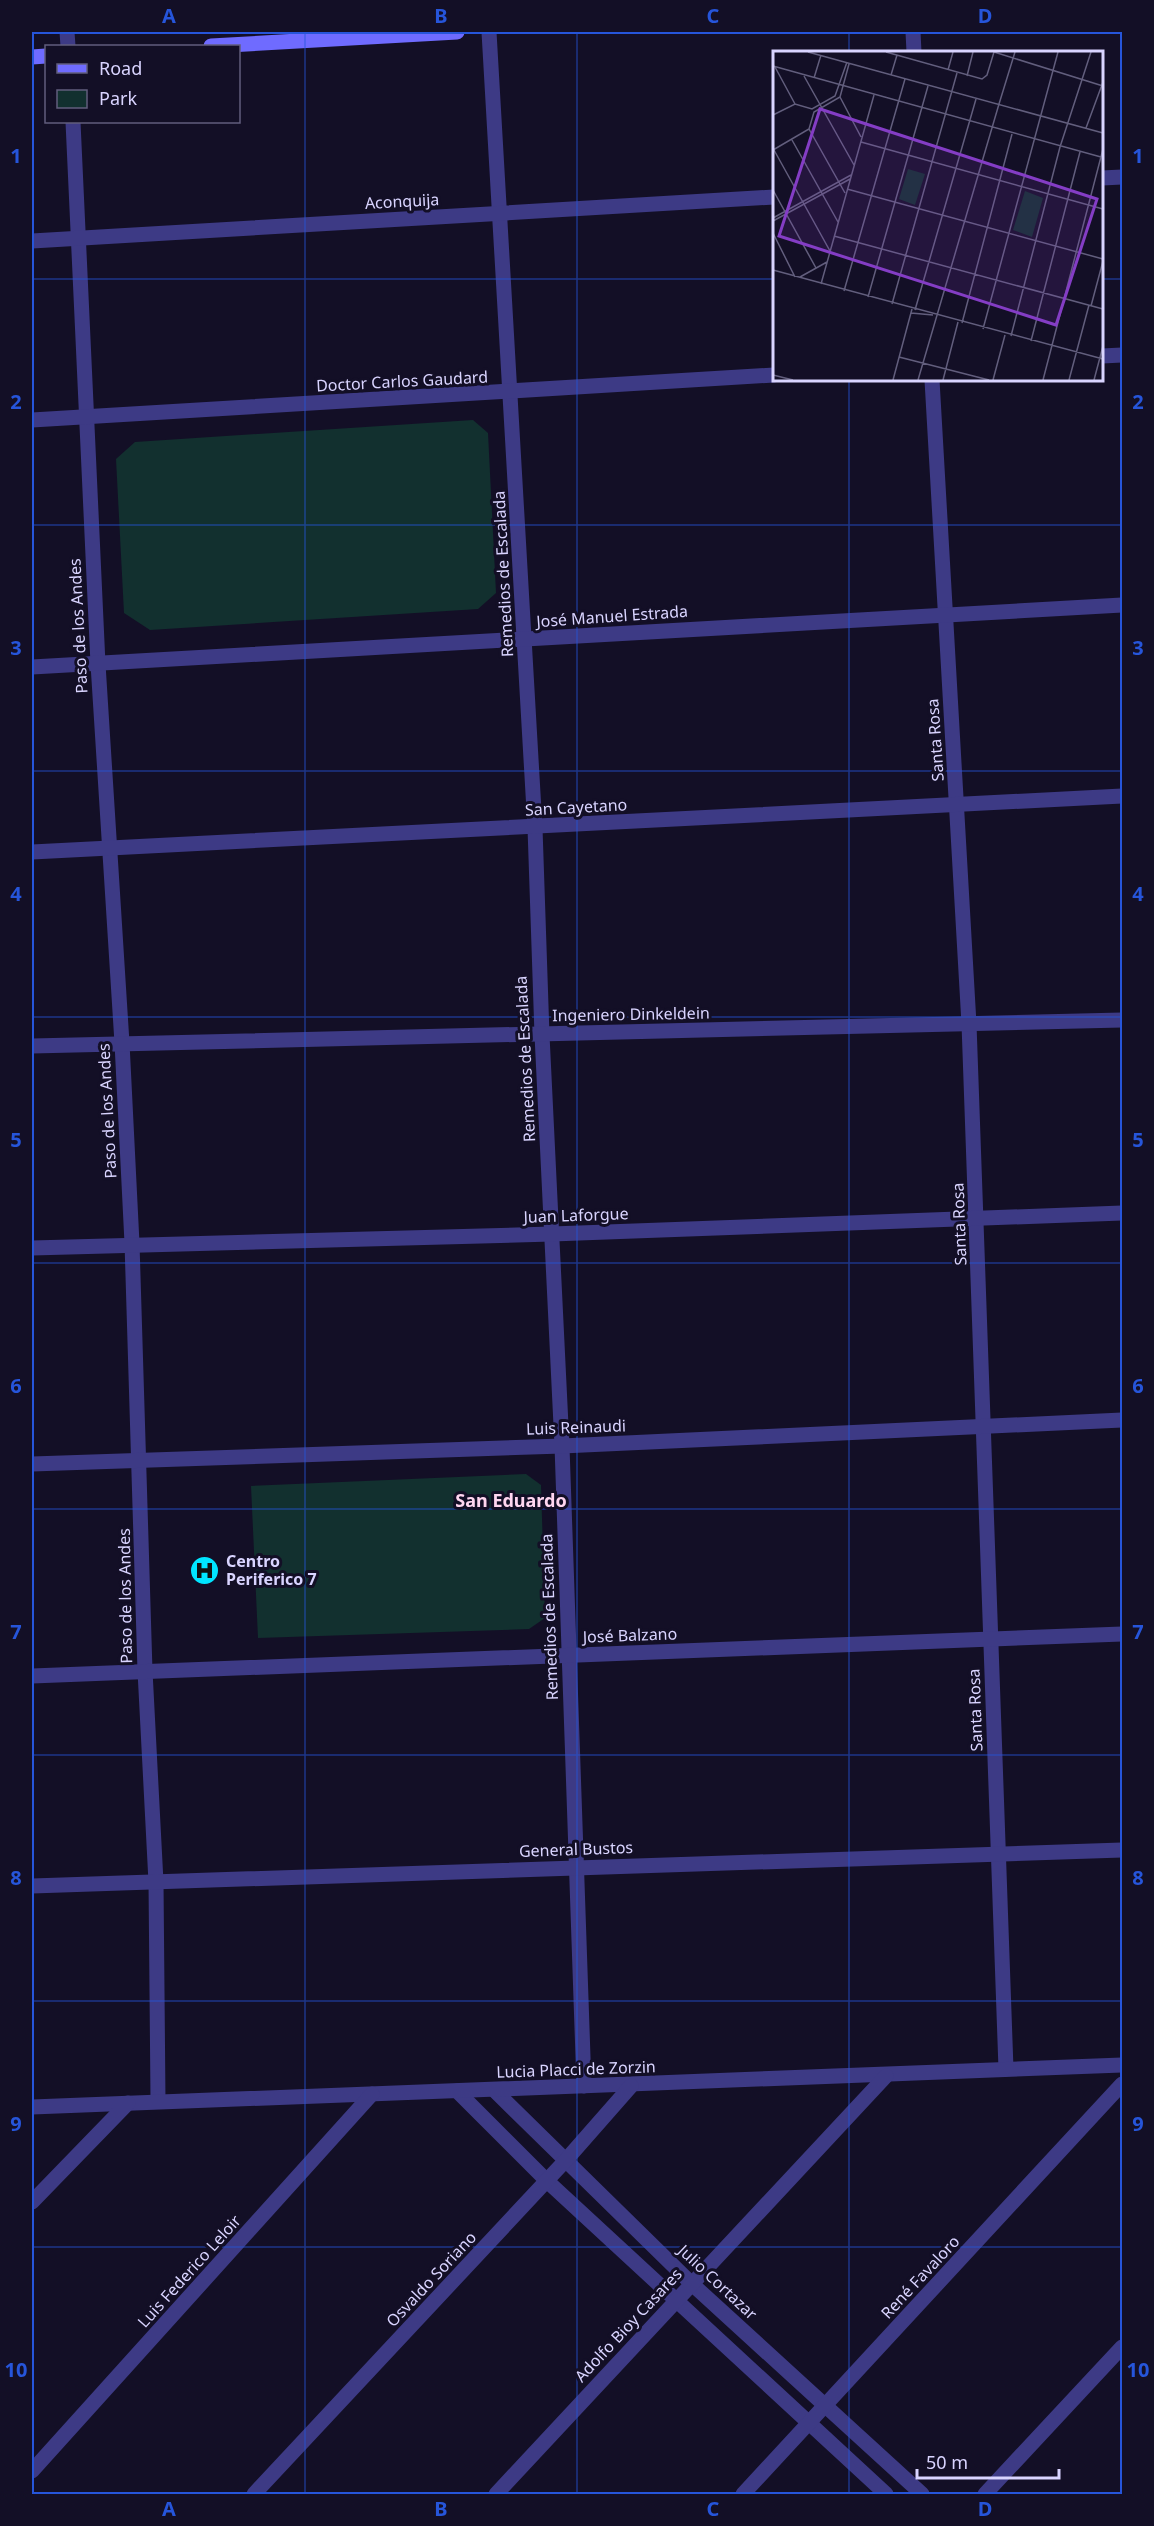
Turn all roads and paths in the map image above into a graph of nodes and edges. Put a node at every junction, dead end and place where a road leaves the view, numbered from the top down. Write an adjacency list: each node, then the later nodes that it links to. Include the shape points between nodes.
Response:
1 (457, 32): 4 (main road)
2 (489, 32): 10 (street, Remedios de Escalada)
3 (913, 32): 5 (street)
4 (229, 45)
5 (914, 51)
6 (72, 123): 11 (street, Paso de los Andes)
7 (1122, 177): 8 (street)
8 (1103, 178)
9 (773, 197): 10 (street, Aconquija)
10 (501, 213): 11 (street, Aconquija); 17 (street, Remedios de Escalada)
11 (79, 238): 12 (street, Aconquija); 18 (street, Paso de los Andes)
12 (32, 241)
13 (1122, 355): 14 (street)
14 (1103, 356)
15 (773, 375): 17 (street, Doctor Carlos Gaudard)
16 (932, 381): 21 (street, Santa Rosa)
17 (511, 393): 18 (street, Doctor Carlos Gaudard); 22 (street, Remedios de Escalada)
18 (86, 417): 19 (street, Doctor Carlos Gaudard); 23 (street, Paso de los Andes)
19 (32, 420)
20 (1122, 605): 21 (street, José Manuel Estrada)
21 (945, 614): 22 (street, José Manuel Estrada); 26 (street, Santa Rosa)
22 (525, 640): 23 (street, José Manuel Estrada); 27 (street, Remedios de Escalada)
23 (98, 664): 24 (street, José Manuel Estrada); 28 (street, Paso de los Andes)
24 (32, 667)
25 (1122, 796): 26 (street, San Cayetano)
26 (958, 805): 27 (street, San Cayetano); 31 (street, Santa Rosa)
27 (535, 828): 28 (street, San Cayetano); 32 (street, Remedios de Escalada)
28 (109, 847): 29 (street, San Cayetano); 33 (street, Paso de los Andes)
29 (32, 852)
30 (1122, 1020): 31 (street, Ingeniero Dinkeldein)
31 (969, 1024): 32 (street, Ingeniero Dinkeldein); 36 (street, Santa Rosa)
32 (542, 1035): 33 (street, Ingeniero Dinkeldein); 37 (street, Remedios de Escalada)
33 (122, 1043): 34 (street, Ingeniero Dinkeldein); 38 (street, Paso de los Andes)
34 (32, 1046)
35 (1122, 1213): 36 (street, Juan Laforgue)
36 (976, 1217): 37 (street, Juan Laforgue); 41 (street, Santa Rosa)
37 (552, 1234): 38 (street, Juan Laforgue); 42 (street, Remedios de Escalada)
38 (132, 1243): 39 (street, Juan Laforgue); 43 (street, Paso de los Andes)
39 (32, 1248)
40 (1122, 1420): 41 (street, Luis Reinaudi)
41 (984, 1427): 42 (street, Luis Reinaudi); 46 (street, Santa Rosa)
42 (562, 1446): 43 (street, Luis Reinaudi); 47 (street, Remedios de Escalada)
43 (140, 1460): 44 (street, Luis Reinaudi); 48 (street, Paso de los Andes)
44 (32, 1464)
45 (1122, 1634): 46 (street, José Balzano)
46 (991, 1638): 47 (street, José Balzano); 51 (street, Santa Rosa)
47 (568, 1656): 48 (street, José Balzano); 52 (street, Remedios de Escalada)
48 (145, 1671): 49 (street, José Balzano); 53 (street, Paso de los Andes)
49 (32, 1676)
50 (1122, 1850): 51 (street, General Bustos)
51 (999, 1854): 52 (street, General Bustos); 56 (street, Santa Rosa)
52 (578, 1867): 53 (street, General Bustos); 59 (street, Remedios de Escalada)
53 (156, 1882): 54 (street, General Bustos); 64 (street, Paso de los Andes)
54 (32, 1886)
55 (1122, 2065): 56 (street, Lucia Placci de Zorzin)
56 (1006, 2069): 57 (street, Lucia Placci de Zorzin)
57 (886, 2076): 60 (street, Lucia Placci de Zorzin); 70 (street, Adolfo Bioy Casares)
58 (1122, 2084): 73 (street, René Favaloro)
59 (584, 2086): 60 (street, Lucia Placci de Zorzin); 61 (street, Lucia Placci de Zorzin)
60 (631, 2086): 67 (street, Osvaldo Soriano)
61 (494, 2090): 62 (street, Lucia Placci de Zorzin); 67 (street, Julio Cortazar)
62 (457, 2091): 63 (street, Lucia Placci de Zorzin); 68 (street)
63 (372, 2094): 64 (street, Lucia Placci de Zorzin); 75 (street, Luis Federico Leloir)
64 (158, 2100): 65 (street, Lucia Placci de Zorzin)
65 (128, 2103): 66 (street, Lucia Placci de Zorzin); 69 (street)
66 (32, 2107)
67 (566, 2160): 68 (street, Osvaldo Soriano); 70 (street, Julio Cortazar)
68 (547, 2181): 71 (street); 76 (street, Osvaldo Soriano)
69 (32, 2202)
70 (692, 2284): 71 (street, Adolfo Bioy Casares); 73 (street, Julio Cortazar)
71 (675, 2302): 74 (street); 77 (street, Adolfo Bioy Casares)
72 (1122, 2347): 81 (street)
73 (825, 2406): 74 (street, René Favaloro); 80 (street, Julio Cortazar)
74 (809, 2424): 78 (street, René Favaloro); 79 (street)
75 (32, 2471)
76 (254, 2494)
77 (496, 2494)
78 (742, 2494)
79 (886, 2494)
80 (922, 2494)
81 (985, 2494)

